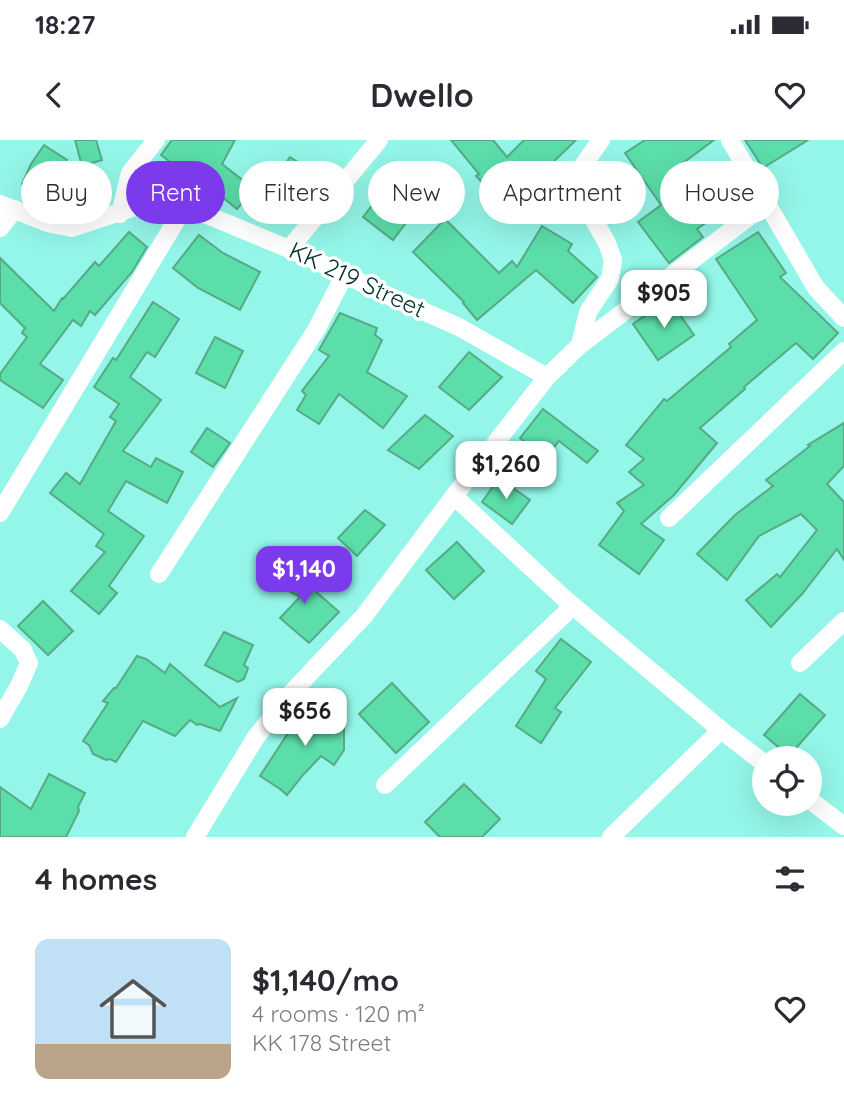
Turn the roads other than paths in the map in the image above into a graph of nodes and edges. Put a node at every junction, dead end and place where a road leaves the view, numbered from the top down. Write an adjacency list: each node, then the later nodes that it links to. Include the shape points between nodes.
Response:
1 (156, 140): 8 (street, via 130,173)
2 (379, 140): 14 (street)
3 (601, 140): 17 (street, via 577,174 577,190 613,260 610,279 588,312)
4 (730, 140): 5 (street)
5 (742, 161)
6 (7, 206): 8 (street, KK 219 Street, via 72,228); 13 (street)
7 (126, 212): 8 (street, KK 219 Street)
8 (120, 214)
9 (225, 222): 14 (street, KK 219 Street)
10 (174, 224): 21 (street)
11 (740, 224): 17 (street)
12 (778, 224): 16 (street, via 816,288)
13 (0, 228)
14 (289, 248): 15 (street, KK 219 Street)
15 (345, 274): 19 (street, KK 219 Street, via 459,327); 23 (street, via 316,330)
16 (844, 317)
17 (580, 345): 19 (street)
18 (844, 351): 22 (street)
19 (547, 377): 20 (street)
20 (454, 496): 24 (street); 34 (street, via 364,616 256,737)
21 (0, 513)
22 (669, 518)
23 (159, 574)
24 (573, 606): 29 (street); 31 (street)
25 (844, 621): 27 (street)
26 (0, 629): 28 (street, via 23,650 29,663)
27 (800, 663)
28 (0, 719)
29 (721, 730): 30 (street); 35 (street)
30 (752, 754)
31 (385, 785)
32 (822, 809): 33 (street)
33 (844, 826)
34 (195, 837)
35 (611, 837)

